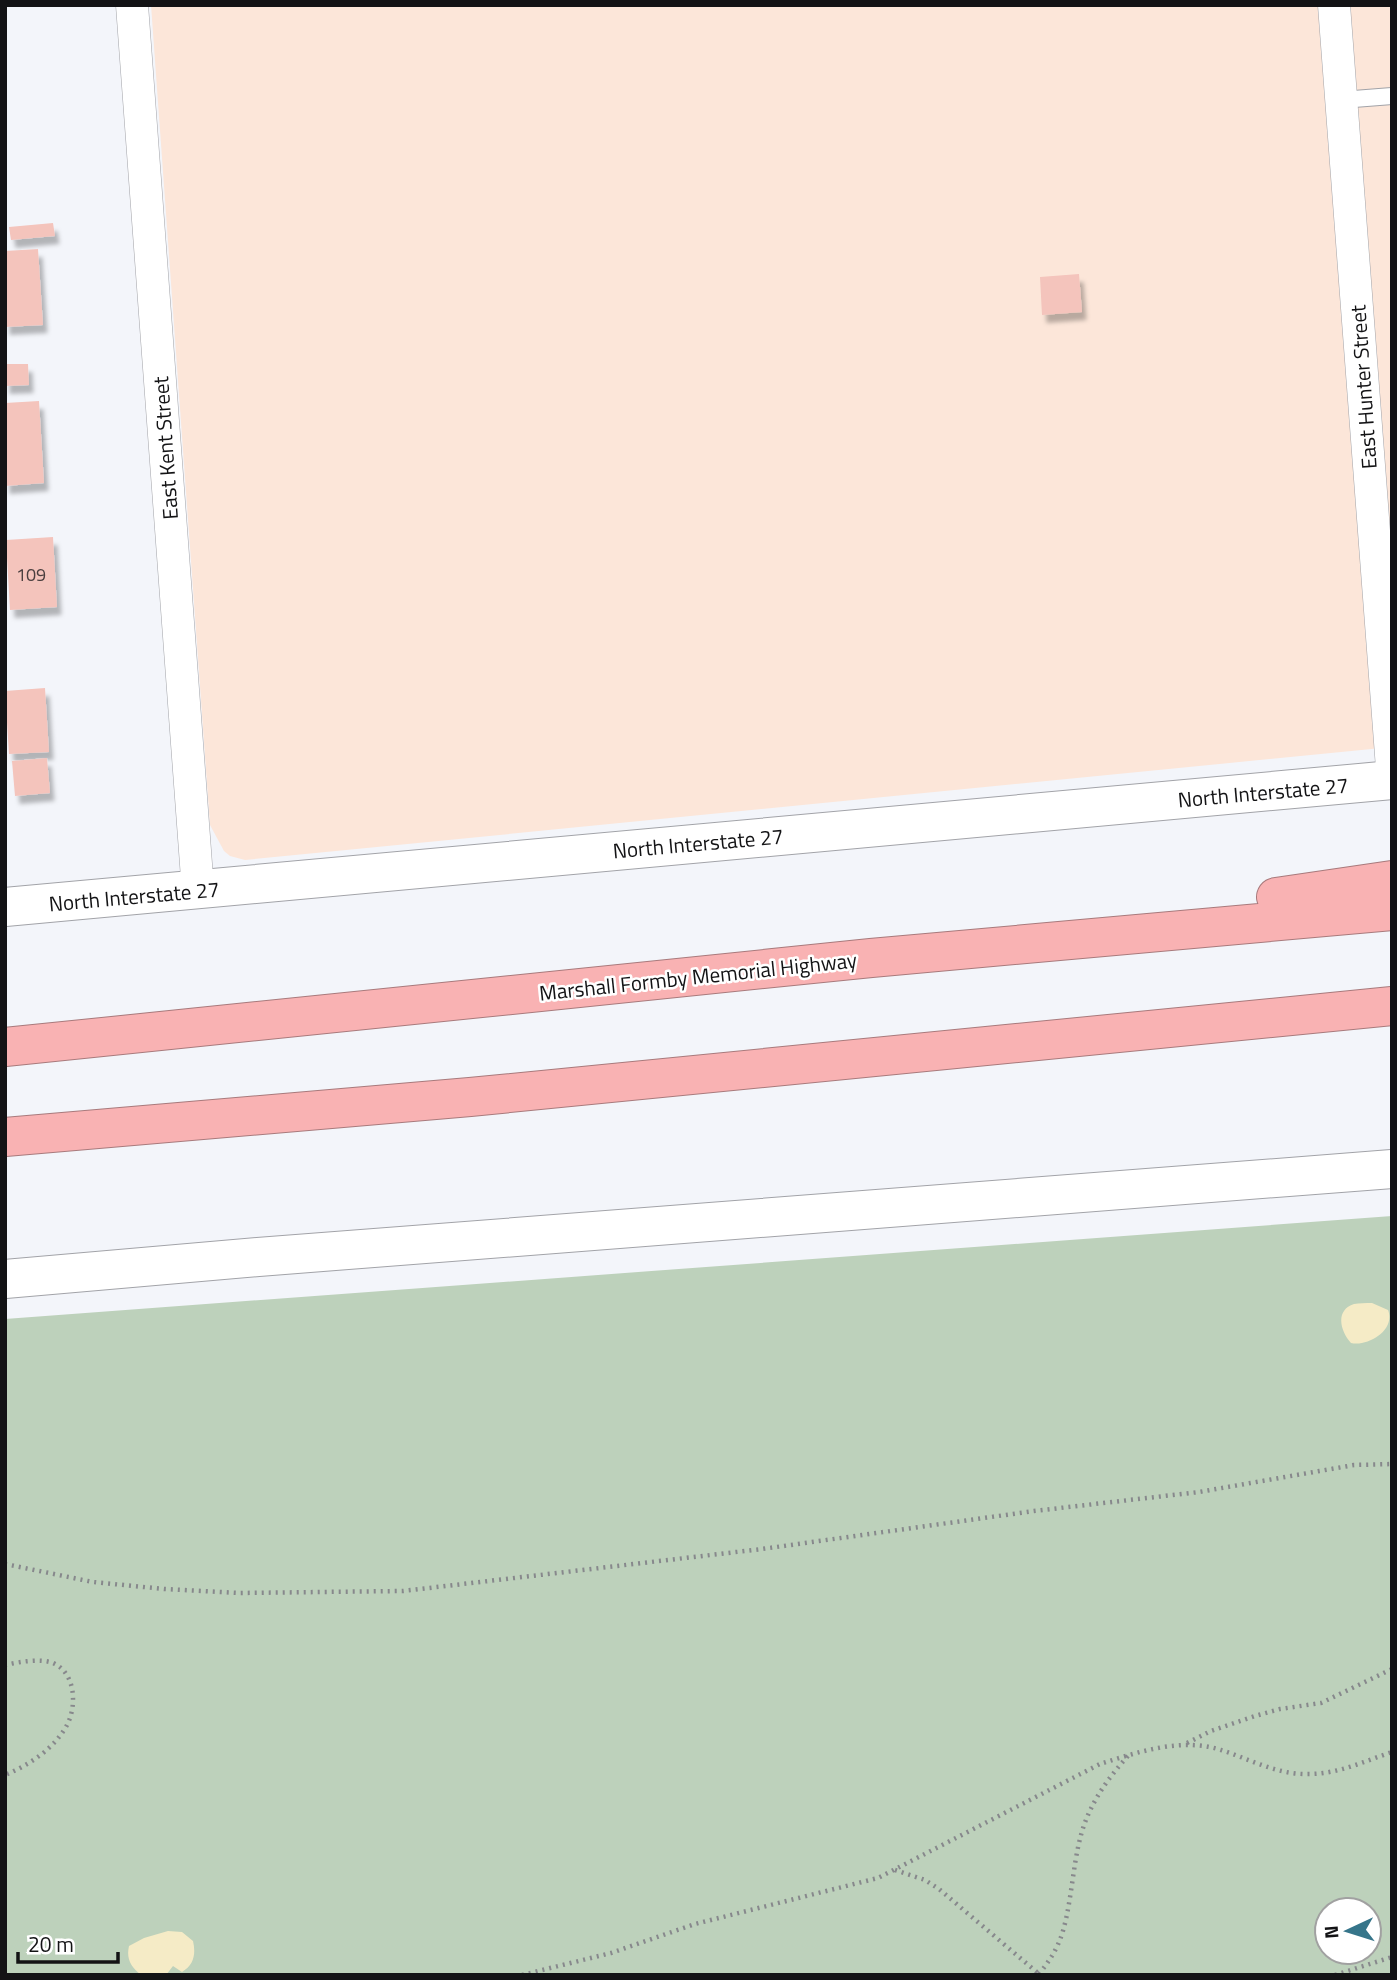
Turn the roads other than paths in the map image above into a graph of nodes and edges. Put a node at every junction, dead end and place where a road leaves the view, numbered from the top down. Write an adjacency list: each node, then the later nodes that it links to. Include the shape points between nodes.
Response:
1 (132, 5): 8 (street, East Kent Street)
2 (1334, 5): 4 (street, East Hunter Street)
3 (1392, 96): 4 (lane)
4 (1341, 100): 5 (street, East Hunter Street)
5 (1392, 768)
6 (1392, 780): 8 (main road, North Interstate 27)
7 (1392, 880): 11 (highway)
8 (198, 891): 9 (main road, North Interstate 27)
9 (5, 907)
10 (1392, 911): 11 (highway, Marshall Formby Memorial Highway)
11 (871, 958): 15 (highway, Marshall Formby Memorial Highway)
12 (1392, 1006): 13 (highway)
13 (1240, 1021): 14 (highway); 16 (highway, via 470,1097)
14 (1392, 1033)
15 (5, 1047)
16 (5, 1137)
17 (1392, 1169): 18 (main road)
18 (5, 1279)

